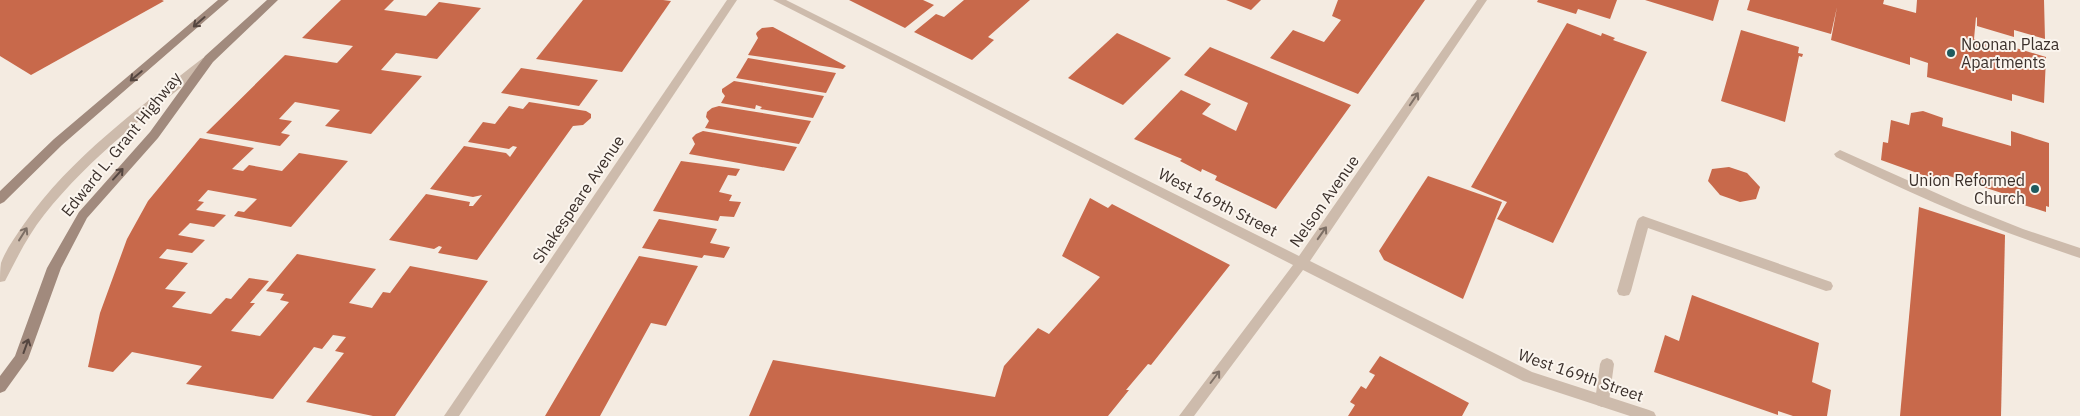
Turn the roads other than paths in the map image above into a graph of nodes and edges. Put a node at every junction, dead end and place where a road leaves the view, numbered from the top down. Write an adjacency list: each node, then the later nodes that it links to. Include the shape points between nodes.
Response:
1 (224, 0): 8 (main road, Edward L. Grant Highway, one-way to 8)
2 (273, 0): 6 (main road, Edward L. Grant Highway)
3 (732, 0): 19 (street, Shakespeare Avenue)
4 (778, 0): 12 (street, West 169th Street)
5 (1482, 0): 12 (street, Nelson Avenue, one-way to 5)
6 (209, 59): 13 (street, Edward L. Grant Highway, one-way to 6, via 29,224 58,189 124,126); 17 (main road, Edward L. Grant Highway, one-way to 6, via 21,359 54,268 82,215 154,135)
7 (1840, 154): 11 (street, via 1928,196)
8 (22, 176): 9 (main road); 10 (main road, Edward L. Grant Highway)
9 (0, 188)
10 (0, 199)
11 (2080, 254)
12 (1302, 262): 18 (street, West 169th Street, via 1528,377); 20 (street, Nelson Avenue, one-way to 12)
13 (0, 277)
14 (1826, 286): 15 (street, via 1642,221)
15 (1624, 291)
16 (1607, 364): 18 (street)
17 (0, 387)
18 (1602, 401): 21 (street, West 169th Street)
19 (451, 416)
20 (1186, 416)
21 (1650, 416)

